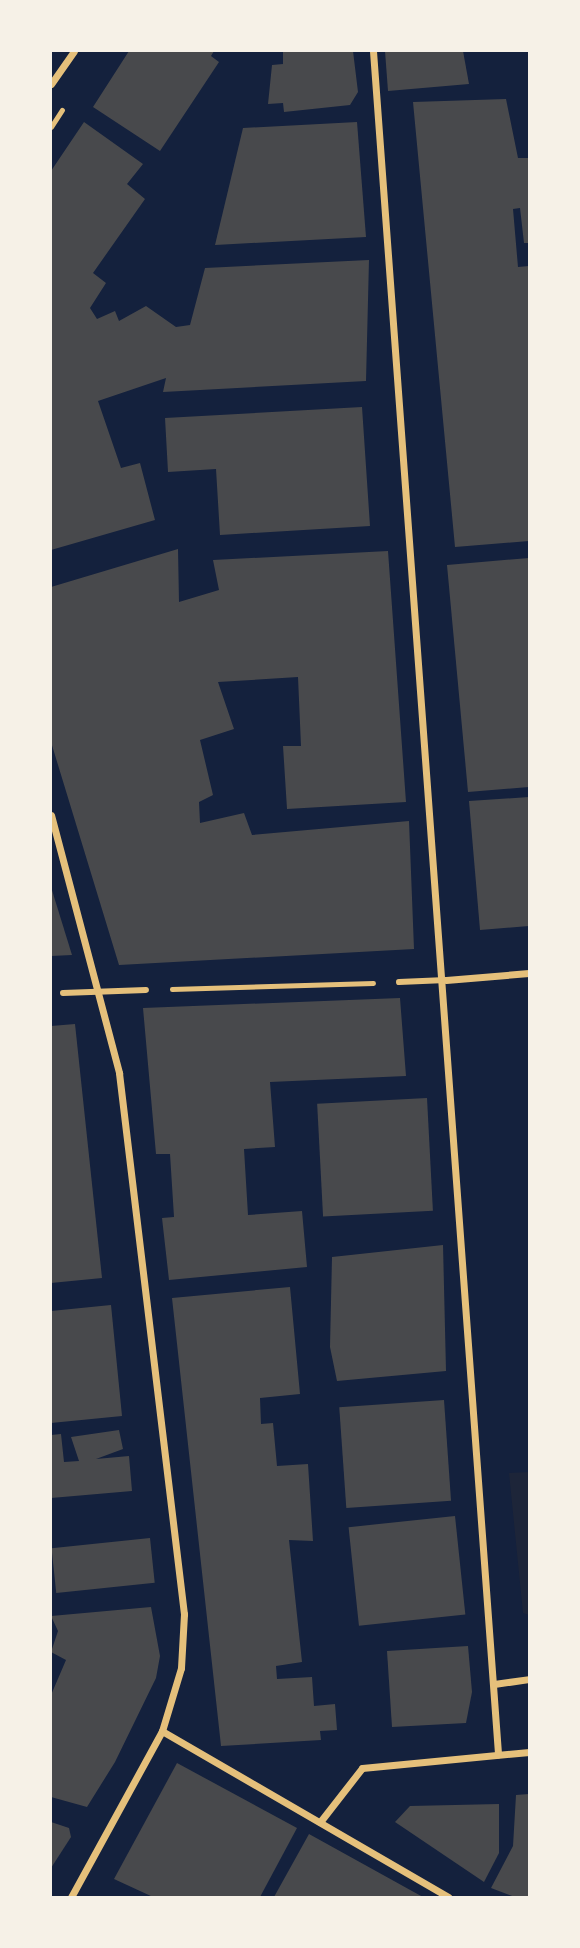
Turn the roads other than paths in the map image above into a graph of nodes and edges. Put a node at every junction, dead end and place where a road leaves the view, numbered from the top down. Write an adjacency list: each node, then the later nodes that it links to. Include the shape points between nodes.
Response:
1 (74, 51): 3 (street)
2 (373, 51): 6 (street)
3 (51, 84)
4 (51, 815): 9 (street)
5 (529, 973): 6 (street)
6 (446, 980): 7 (street); 12 (street)
7 (399, 982)
8 (146, 990): 9 (street)
9 (102, 992): 10 (street); 13 (street, via 129,1135 184,1614 180,1668)
10 (63, 993)
11 (529, 1679): 12 (street)
12 (494, 1685): 15 (street)
13 (162, 1731): 16 (street); 17 (street)
14 (529, 1752): 15 (street)
15 (498, 1754): 16 (street, via 362,1768)
16 (320, 1822): 18 (street)
17 (71, 1897)
18 (448, 1897)

